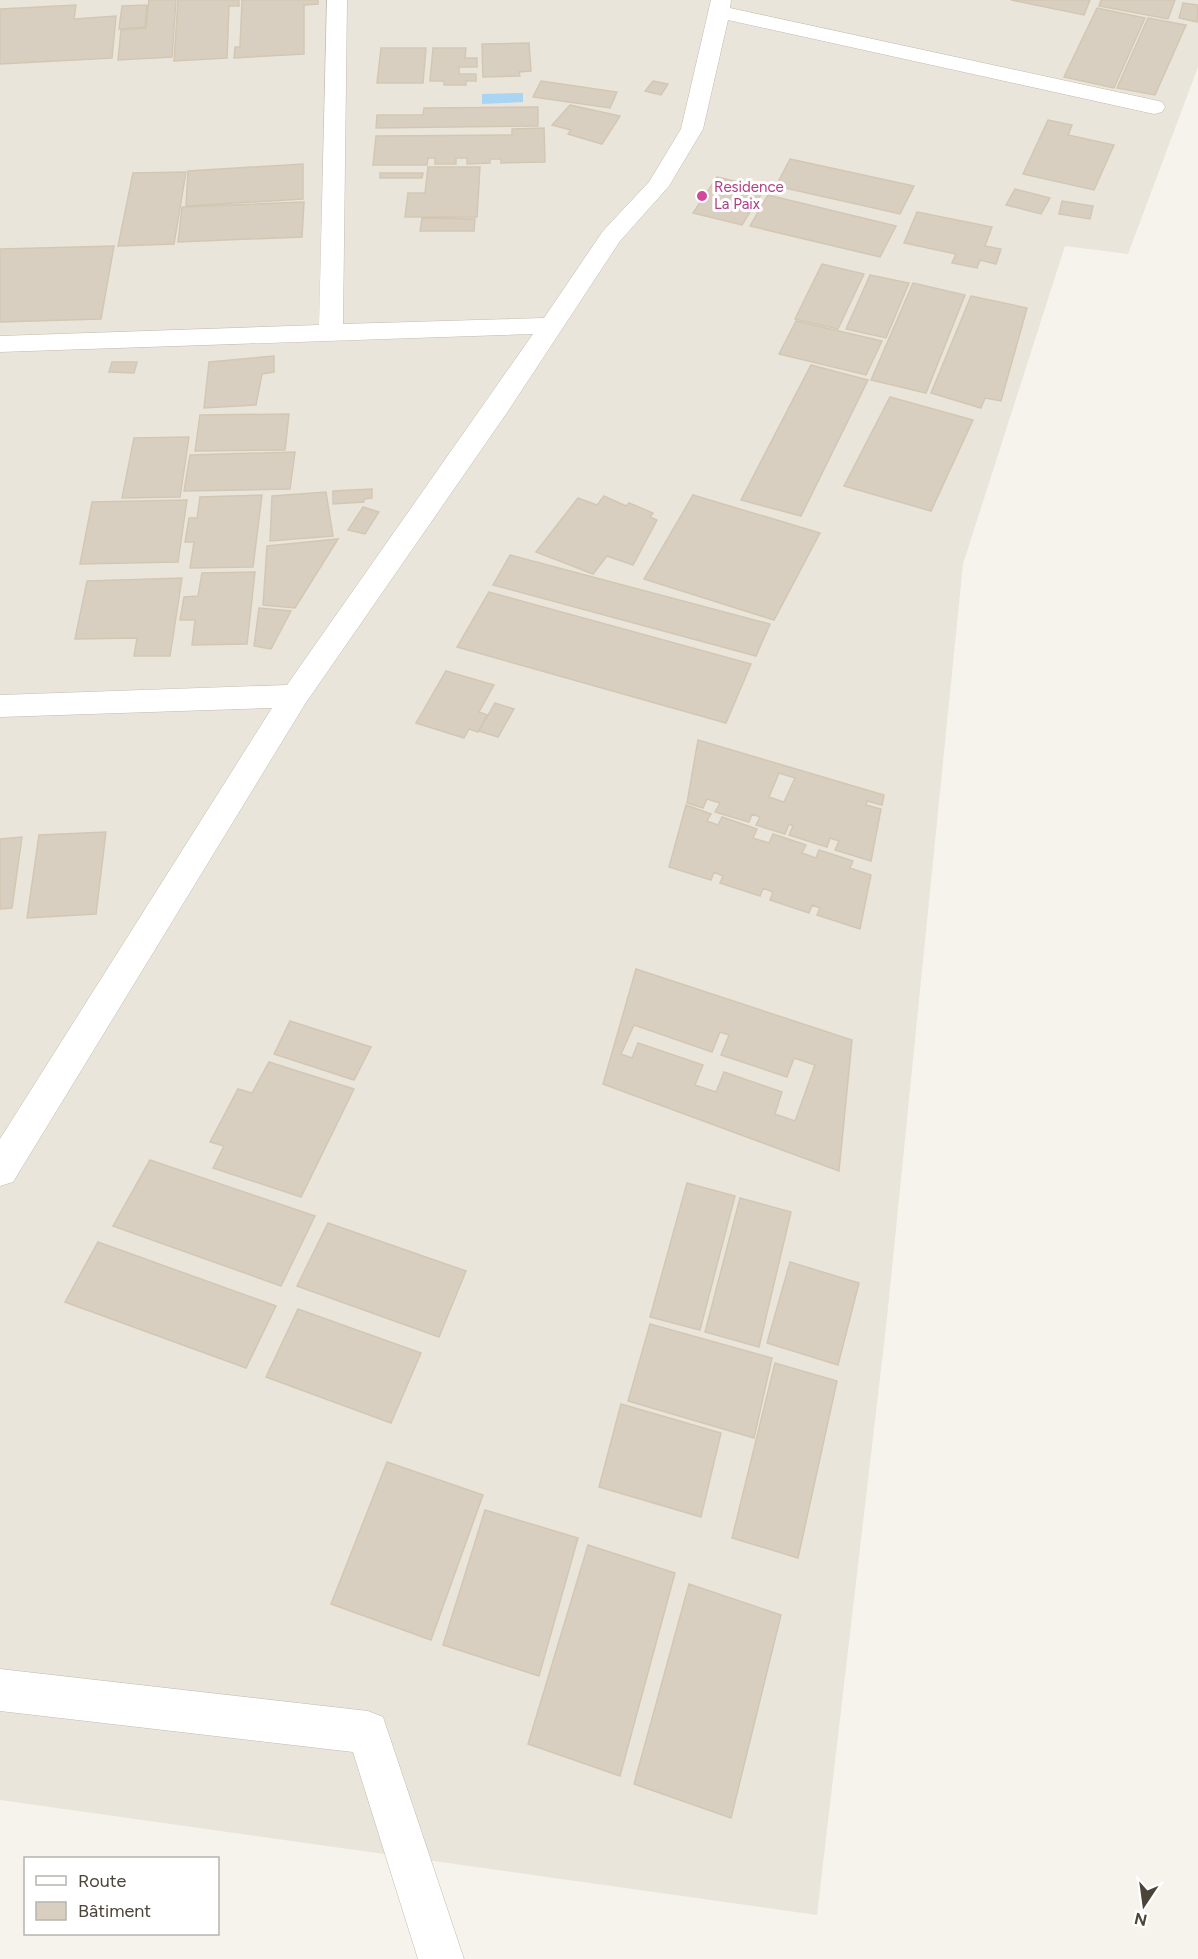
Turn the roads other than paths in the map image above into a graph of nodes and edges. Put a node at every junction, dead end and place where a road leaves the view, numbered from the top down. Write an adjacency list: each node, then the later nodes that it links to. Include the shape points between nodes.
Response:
1 (338, 0): 5 (street)
2 (720, 6): 3 (street); 4 (street, via 692,129 658,186 611,236)
3 (1154, 107)
4 (553, 326): 5 (street); 7 (street)
5 (332, 332): 6 (street)
6 (0, 344)
7 (295, 696): 8 (street); 9 (street)
8 (0, 706)
9 (0, 1170)
10 (0, 1690): 11 (street, via 368,1732)
11 (441, 1959)

